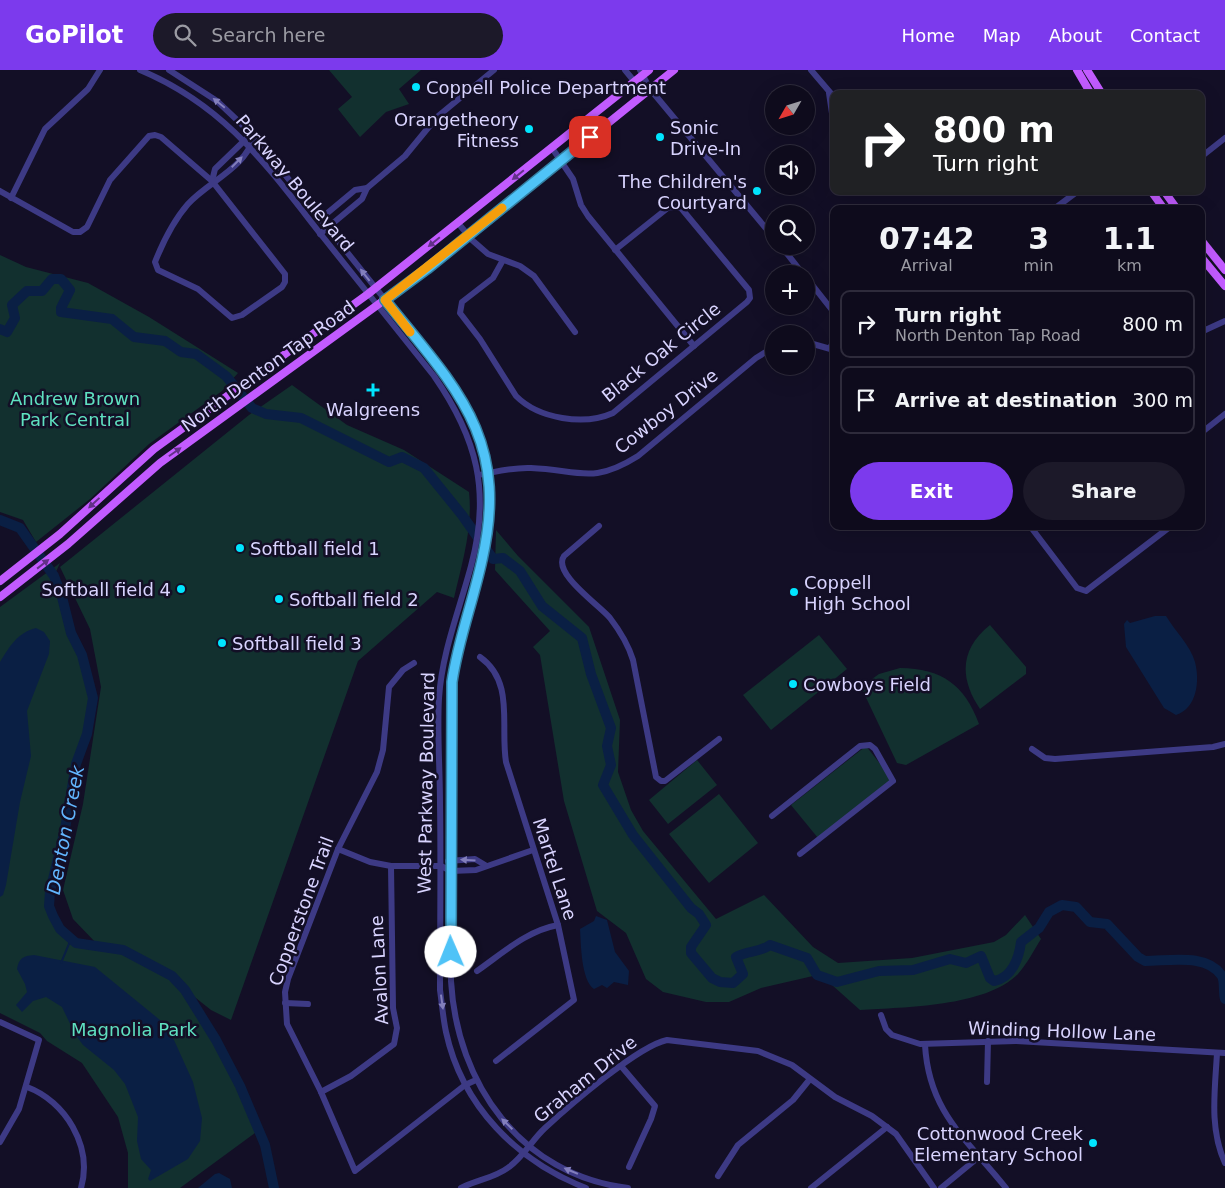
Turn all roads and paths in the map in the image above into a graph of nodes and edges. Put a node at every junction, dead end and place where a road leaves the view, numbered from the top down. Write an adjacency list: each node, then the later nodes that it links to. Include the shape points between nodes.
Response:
1 (100, 70): 28 (street, via 88,89 46,129)
2 (140, 70): 18 (street, Parkway Boulevard, via 195,98)
3 (169, 70): 16 (street, Parkway Boulevard, one-way to 3, via 218,101)
4 (494, 70): 24 (street, via 443,111 405,156)
5 (626, 70): 11 (street)
6 (674, 70): 12 (main road, North Denton Tap Road)
7 (811, 70): 15 (street)
8 (1077, 70): 13 (main road)
9 (1087, 70): 14 (main road)
10 (644, 71): 11 (main road, North Denton Tap Road); 12 (street)
11 (634, 81): 12 (street); 20 (main road, North Denton Tap Road)
12 (650, 89): 22 (main road, North Denton Tap Road); 35 (street)
13 (1089, 90)
14 (1100, 90)
15 (830, 93)
16 (254, 136): 18 (street); 19 (street); 31 (street, Parkway Boulevard)
17 (1225, 138): 21 (street)
18 (244, 139): 19 (street, Parkway Boulevard); 23 (street, via 215,169)
19 (251, 148): 23 (street, one-way to 19, via 222,178); 33 (street, Parkway Boulevard)
20 (552, 148): 22 (street); 32 (main road, North Denton Tap Road, one-way to 32)
21 (1205, 154)
22 (561, 160): 37 (main road, North Denton Tap Road); 39 (street, via 573,179 582,205)
23 (212, 181): 23 (street, via 187,205 164,241 156,264 158,270 198,289 232,318 242,315 282,287 285,274); 28 (street, via 155,135 149,136 110,180 80,232 73,232)
24 (367, 188): 31 (street, via 355,190); 34 (street, via 362,199)
25 (0, 191): 28 (street)
26 (1073, 195): 29 (street)
27 (1153, 195): 30 (main road)
28 (11, 198)
29 (1059, 205)
30 (1161, 205)
31 (321, 218): 33 (street); 34 (street, Parkway Boulevard)
32 (458, 223): 37 (street); 47 (main road, North Denton Tap Road, one-way to 47)
33 (313, 225): 36 (street, Parkway Boulevard)
34 (328, 227): 36 (street); 47 (street, Parkway Boulevard, one-way to 34)
35 (765, 227)
36 (320, 234): 48 (street, Parkway Boulevard)
37 (468, 236): 41 (street, via 488,254); 49 (main road, North Denton Tap Road)
38 (1205, 245): 44 (main road)
39 (616, 250): 56 (street); 56 (street, Black Oak Circle, via 669,207 681,208 749,290 747,302)
40 (788, 255): 43 (street)
41 (502, 260): 54 (street, via 520,266 534,276); 56 (street, Black Oak Circle, via 493,278 462,302 460,313 516,396 536,410 579,420 613,413)
42 (1205, 262): 45 (main road)
43 (797, 265)
44 (1225, 270)
45 (1225, 286)
46 (815, 288): 51 (street)
47 (375, 289): 48 (main road, North Denton Tap Road); 49 (street, Parkway Boulevard)
48 (368, 294): 50 (street, West Parkway Boulevard); 59 (main road, North Denton Tap Road)
49 (385, 300): 50 (main road, North Denton Tap Road); 64 (street, West Parkway Boulevard, via 464,402 480,436)
50 (377, 306): 60 (main road, North Denton Tap Road); 65 (street, West Parkway Boulevard, via 450,399 467,431)
51 (830, 307)
52 (1225, 321): 53 (street)
53 (1205, 330)
54 (575, 332)
55 (815, 344): 57 (street)
56 (694, 346)
57 (830, 348)
58 (765, 352): 64 (street, Cowboy Drive, via 624,466 584,475 534,468)
59 (283, 357): 60 (main road); 63 (main road, North Denton Tap Road)
60 (290, 370): 66 (main road, North Denton Tap Road, one-way to 60)
61 (1225, 414): 62 (street)
62 (1205, 430)
63 (127, 471): 66 (main road); 70 (main road, North Denton Tap Road, one-way to 70, via 60,534)
64 (488, 473): 65 (street, Cowboy Drive); 81 (street, West Parkway Boulevard, via 489,520 482,562 456,654 452,682)
65 (478, 475): 84 (street, West Parkway Boulevard, via 479,512 474,552 442,668 439,700)
66 (136, 482): 71 (main road, North Denton Tap Road, one-way to 66, via 68,544)
67 (599, 526): 74 (street, via 564,556 562,567 568,578 609,617 627,645 656,777 665,781)
68 (1033, 530): 69 (street, via 1078,588 1086,591)
69 (1166, 530)
70 (0, 581)
71 (0, 597)
72 (480, 657): 79 (street, Martel Lane, via 489,664 502,686 506,762)
73 (414, 663): 78 (street, Copperstone Trail, via 403,670 389,687 383,750 377,772)
74 (719, 739)
75 (1225, 744): 76 (street, via 1055,759 1045,758)
76 (1032, 748)
77 (772, 816): 80 (street, via 860,746 870,745 875,749 892,781)
78 (338, 850): 83 (street); 88 (street, Copperstone Trail, via 288,979)
79 (533, 850): 82 (street); 86 (street, Martel Lane)
80 (800, 854)
81 (451, 860): 82 (street, one-way to 81, via 475,860); 84 (street); 85 (street, West Parkway Boulevard)
82 (485, 865): 85 (street, via 476,870)
83 (391, 866): 84 (street); 103 (street, Avalon Lane, via 393,1008 397,1038 394,1044 350,1076)
84 (441, 866): 85 (street); 101 (street, West Parkway Boulevard, one-way to 101, via 440,990 446,1033)
85 (451, 870): 99 (street, West Parkway Boulevard, via 452,1010)
86 (558, 925): 87 (street, via 542,928 522,938); 96 (street, Martel Lane, via 574,1000)
87 (477, 971)
88 (285, 1003): 89 (street); 103 (street, Copperstone Trail, via 292,1037)
89 (308, 1004)
90 (881, 1016): 93 (street, Winding Hollow Lane, via 892,1035)
91 (0, 1022): 102 (street, via 39,1040)
92 (988, 1042): 93 (street, Winding Hollow Lane); 94 (street, Winding Hollow Lane); 100 (street)
93 (925, 1045): 108 (street, via 928,1074 943,1112)
94 (1216, 1053): 95 (street, Winding Hollow Lane); 109 (street, via 1216,1136)
95 (1225, 1053)
96 (496, 1061)
97 (622, 1066): 98 (street, Graham Drive, via 658,1042 685,1040 769,1054 792,1065); 106 (street, Graham Drive, via 544,1129); 110 (street, via 655,1106)
98 (810, 1079): 104 (street, Graham Drive); 111 (street, via 793,1100 738,1145)
99 (476, 1080): 101 (street, Copperstone Trail); 106 (street, West Parkway Boulevard, one-way to 99, via 494,1111)
100 (987, 1082)
101 (465, 1085): 103 (street, Copperstone Trail, via 354,1172); 107 (street, West Parkway Boulevard, via 484,1116)
102 (26, 1087): 105 (street, via 19,1109); 112 (street, via 49,1098 72,1124 81,1151 84,1178)
103 (321, 1092)
104 (887, 1127): 116 (street); 117 (street, Graham Drive, via 905,1146)
105 (0, 1142)
106 (530, 1146): 107 (street, Graham Drive); 115 (street, West Parkway Boulevard, one-way to 106, via 608,1186 568,1170)
107 (523, 1154): 113 (street, Graham Drive, via 502,1172); 114 (street, West Parkway Boulevard, via 543,1168)
108 (980, 1156): 118 (street); 119 (street)
109 (1225, 1163)
110 (629, 1167)
111 (718, 1176)
112 (81, 1188)
113 (460, 1188)
114 (586, 1188)
115 (628, 1188)
116 (811, 1188)
117 (934, 1188)
118 (941, 1188)
119 (1006, 1188)

